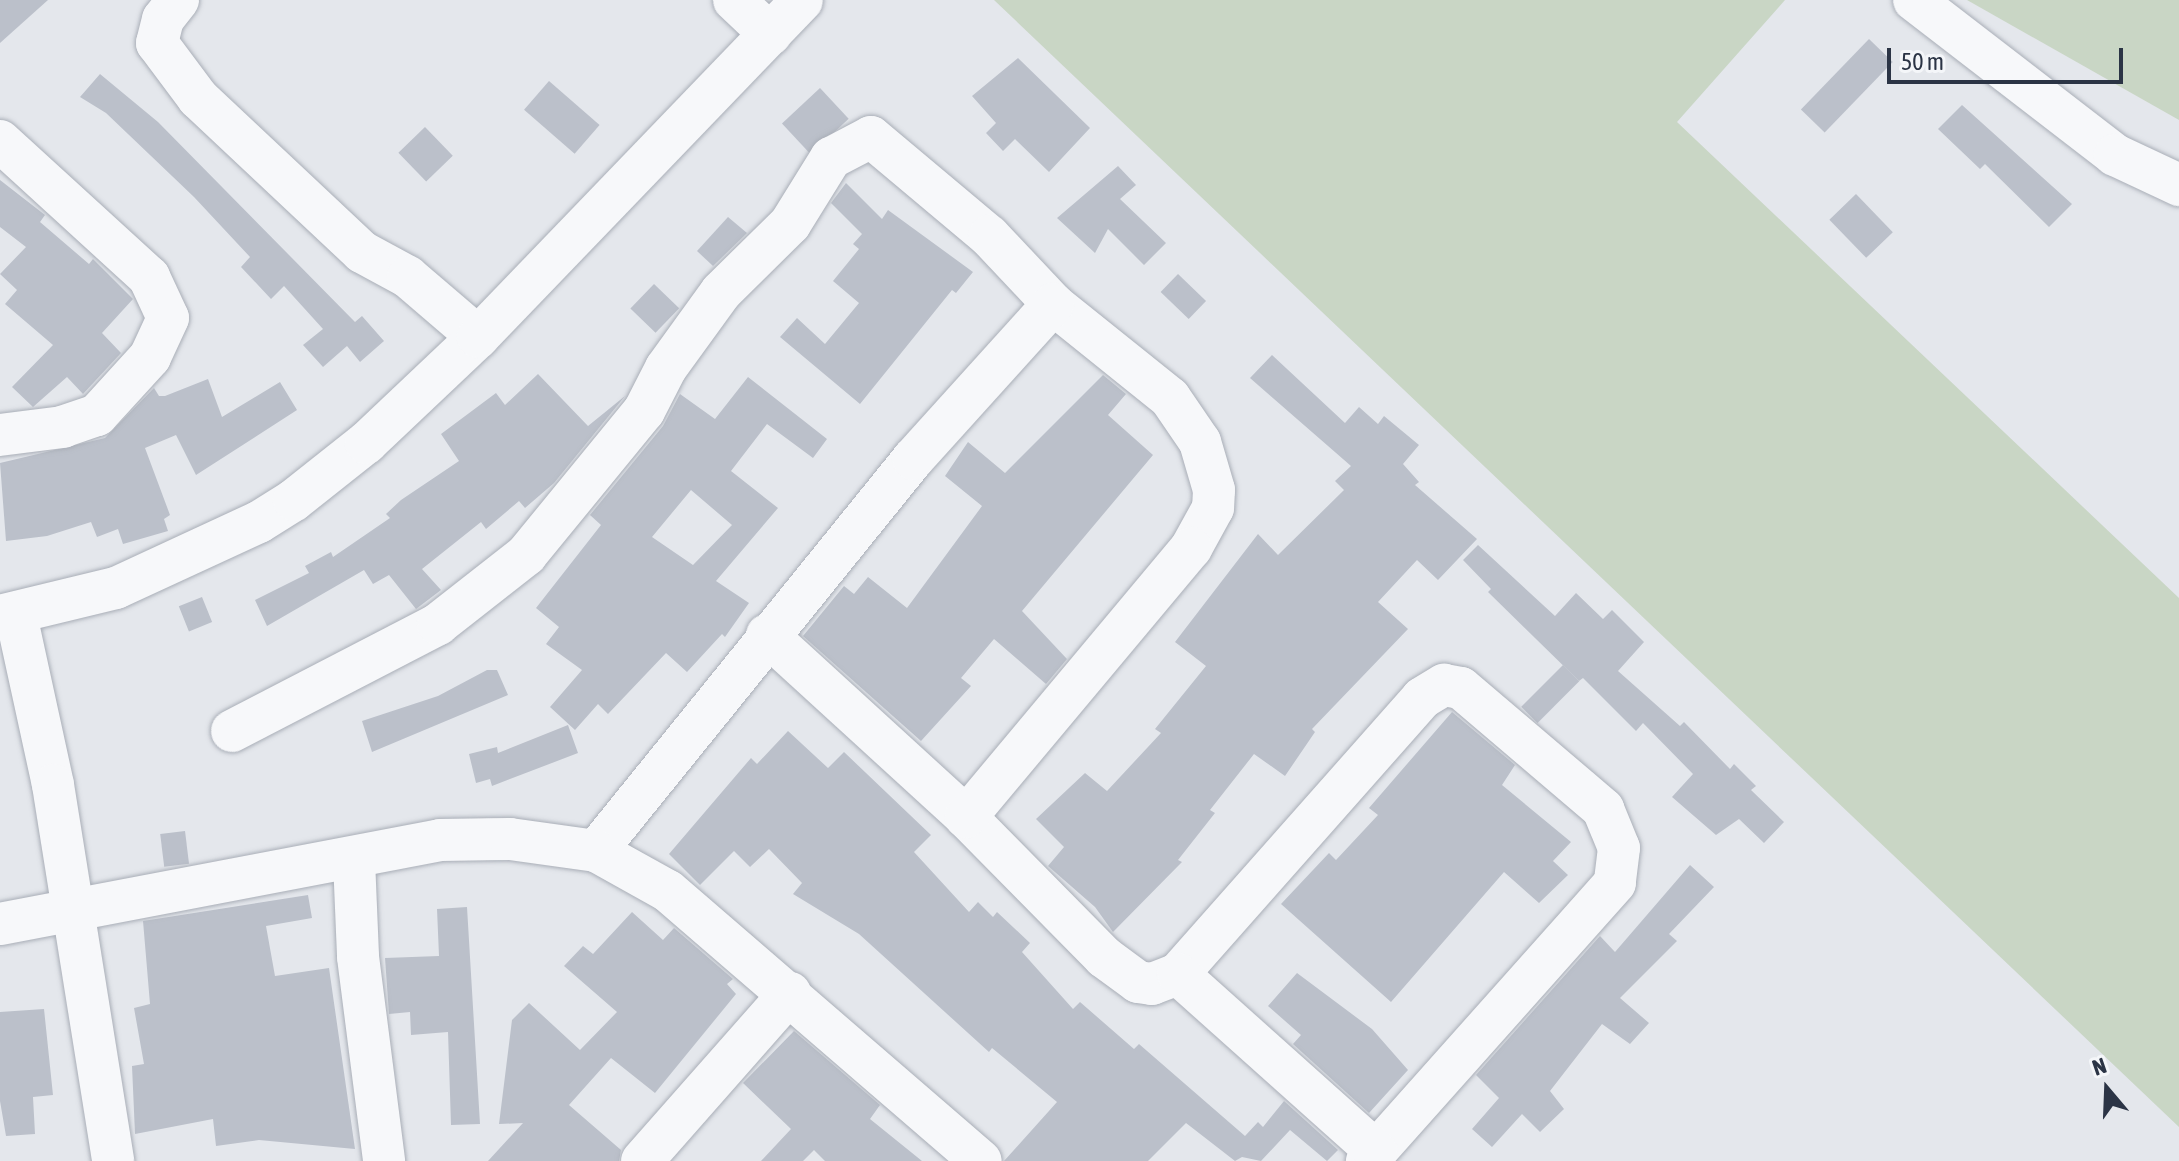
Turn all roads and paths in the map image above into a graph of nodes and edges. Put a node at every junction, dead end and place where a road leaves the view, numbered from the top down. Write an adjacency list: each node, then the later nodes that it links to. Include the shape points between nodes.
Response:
1 (178, 0): 9 (street, via 163,19 157,43 198,98 362,252 408,277)
2 (734, 0): 5 (street)
3 (802, 0): 5 (street)
4 (1914, 0): 7 (street, via 2115,155)
5 (770, 34): 9 (street)
6 (0, 141): 10 (street, via 149,277 168,318 150,357 97,415 63,427)
7 (2179, 185)
8 (1053, 304): 12 (street, via 913,459); 13 (street, via 989,236 871,137 831,158 790,224 721,292 666,368 644,411 526,555 438,624); 14 (street, via 1185,416 1209,470 1213,508 1191,548)
9 (478, 337): 11 (street, via 366,443 259,522 116,588)
10 (0, 435)
11 (8, 616): 17 (street)
12 (767, 635): 14 (street); 15 (street)
13 (232, 731)
14 (966, 817): 19 (street, via 1126,974 1152,984)
15 (596, 851): 16 (street, via 479,838 440,840); 20 (street, via 668,891)
16 (354, 860): 17 (street); 23 (street, via 358,957)
17 (74, 914): 18 (street); 22 (street)
18 (0, 924)
19 (1178, 974): 21 (street); 21 (street, via 1422,698 1444,685 1461,688 1603,809 1619,848 1615,883)
20 (790, 993): 24 (street); 25 (street)
21 (1372, 1156)
22 (113, 1161)
23 (384, 1161)
24 (642, 1161)
25 (981, 1161)

